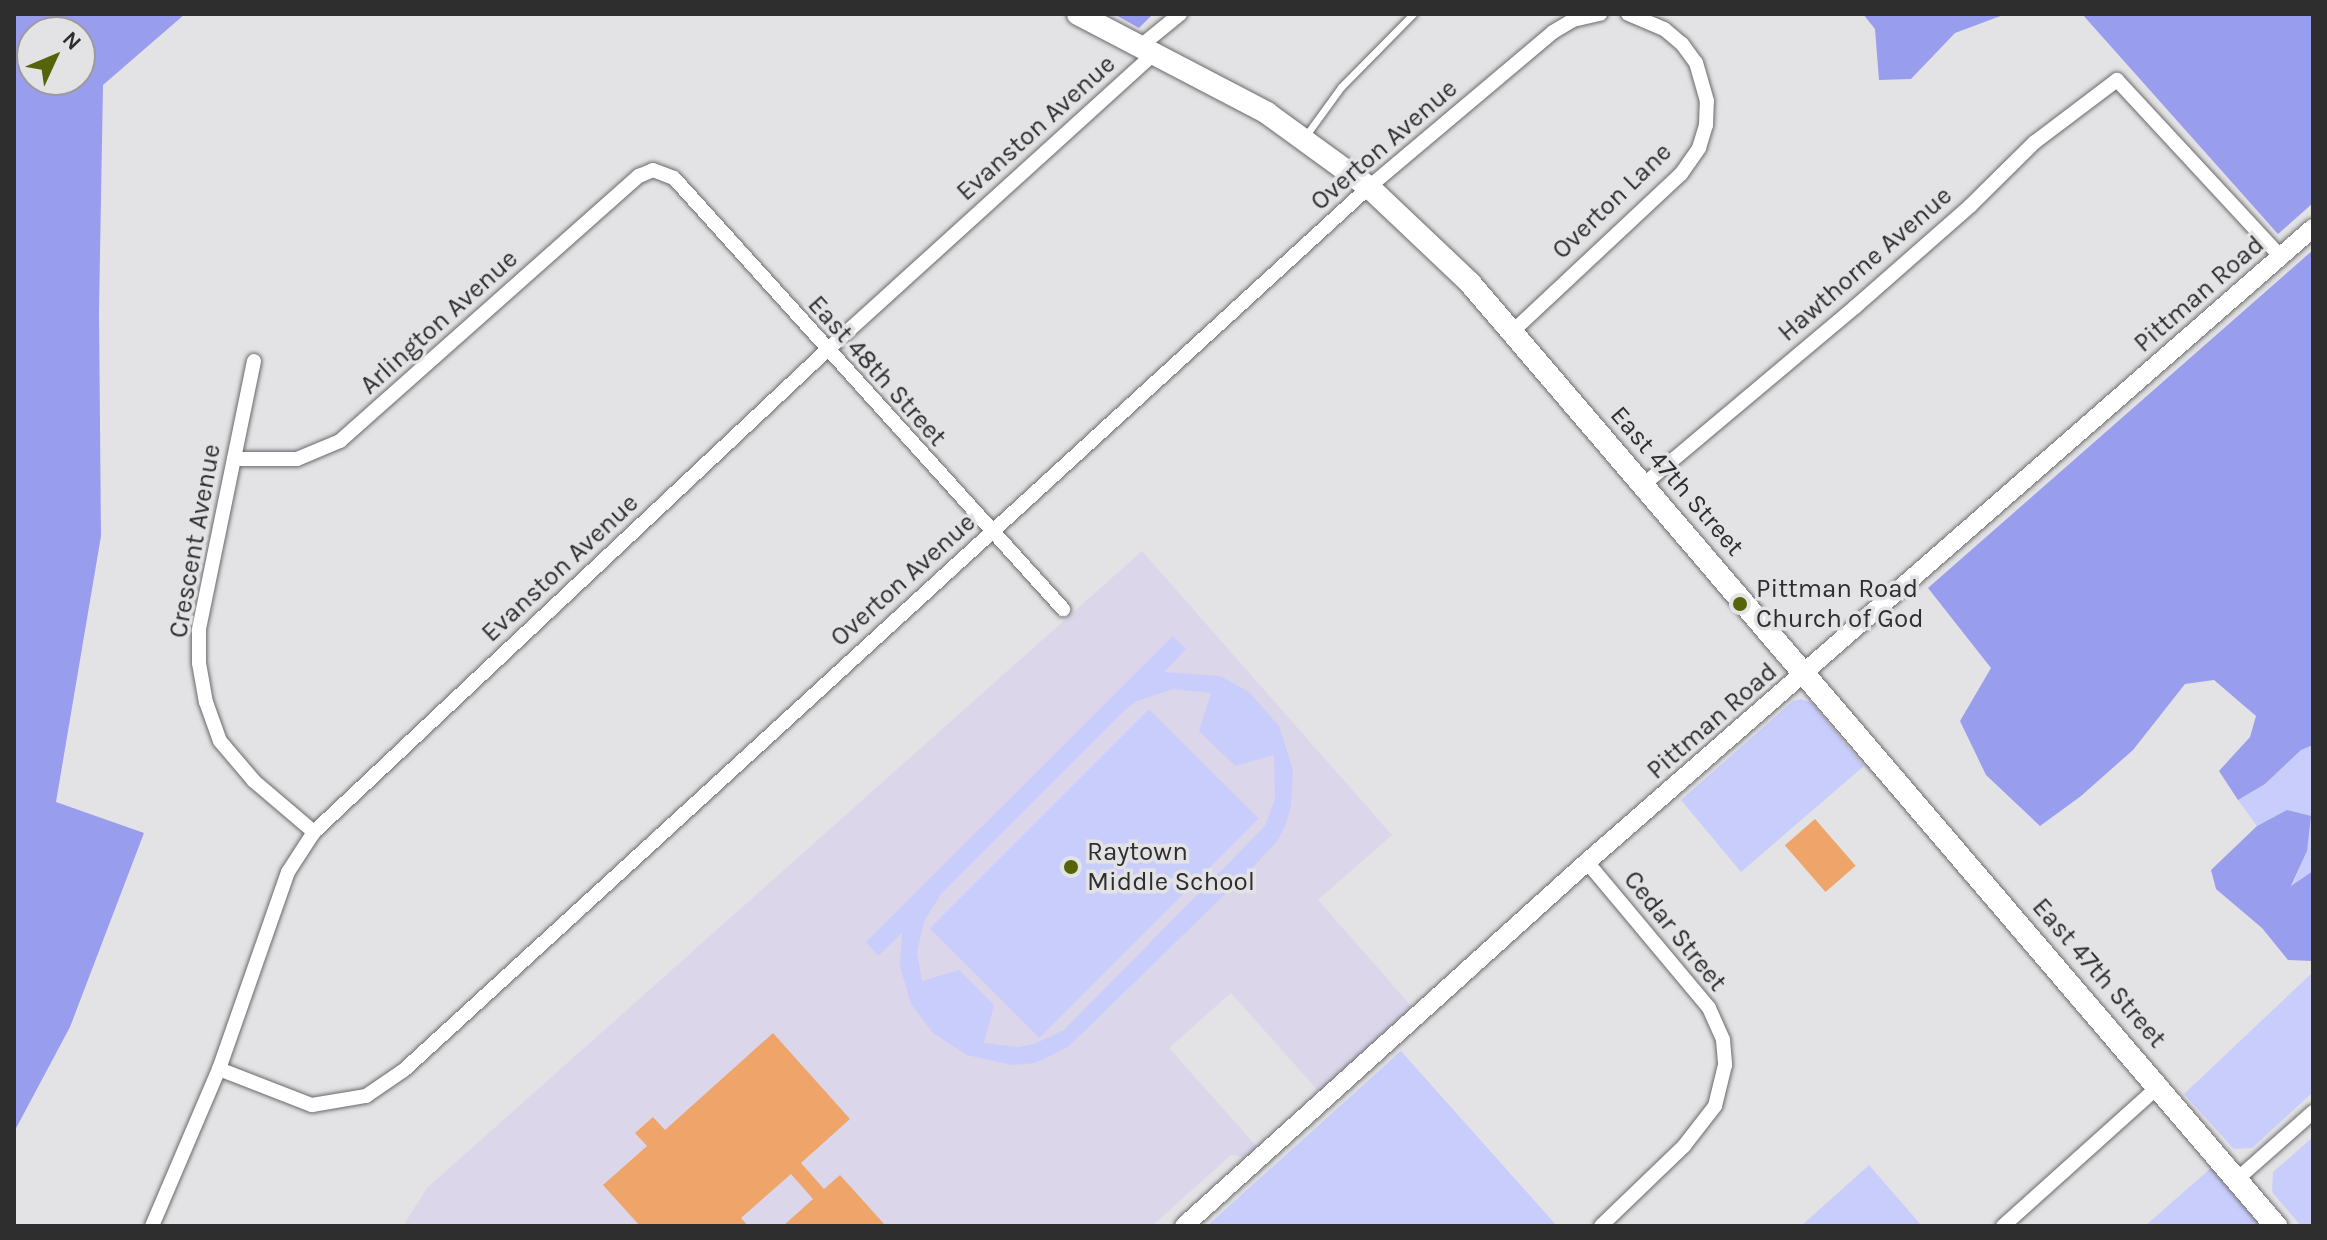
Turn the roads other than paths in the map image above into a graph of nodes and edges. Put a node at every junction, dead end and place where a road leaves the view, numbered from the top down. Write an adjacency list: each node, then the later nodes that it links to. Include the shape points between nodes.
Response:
1 (1078, 14): 6 (main road, East 47th Street)
2 (1180, 14): 6 (street, Evanston Avenue)
3 (1413, 14): 7 (lane, via 1341,87)
4 (1600, 14): 9 (street, Overton Avenue, via 1573,20 1553,32)
5 (1628, 14): 12 (street, Overton Lane, via 1664,29 1696,63 1705,86 1706,125 1699,148 1681,174)
6 (1149, 49): 7 (main road, East 47th Street, via 1267,113); 13 (street, Evanston Avenue)
7 (1303, 139): 9 (main road, East 47th Street)
8 (653, 170): 13 (street, East 48th Street, via 674,178); 15 (street, Arlington Avenue, via 639,176 340,441 297,459)
9 (1369, 187): 12 (main road, East 47th Street, via 1470,283); 17 (street, Overton Avenue)
10 (2313, 228): 11 (street, Pittman Road)
11 (2281, 257): 16 (street, Hawthorne Avenue, via 2117,80 2035,142 1855,307); 19 (street, Pittman Road)
12 (1512, 332): 16 (main road, East 47th Street)
13 (826, 351): 17 (street, East 48th Street); 20 (street, Evanston Avenue)
14 (254, 361): 15 (street, Crescent Avenue)
15 (234, 459): 20 (street, Crescent Avenue, via 199,630 206,702 220,741 254,781)
16 (1643, 485): 19 (main road, East 47th Street)
17 (991, 532): 18 (street, East 48th Street); 22 (street, Overton Avenue, via 404,1070 366,1096 312,1105)
18 (1063, 609)
19 (1806, 675): 21 (street, Pittman Road); 23 (main road, East 47th Street)
20 (314, 832): 22 (street, Evanston Avenue, via 288,872)
21 (1587, 862): 27 (street, Pittman Road); 28 (street, Cedar Street, via 1709,1008 1723,1040 1725,1065 1715,1106 1684,1146)
22 (219, 1069): 26 (street, Evanston Avenue)
23 (2159, 1086): 25 (main road, East 47th Street); 29 (street)
24 (2313, 1112): 25 (street)
25 (2236, 1180): 30 (main road, East 47th Street)
26 (152, 1226)
27 (1184, 1226)
28 (1601, 1226)
29 (2003, 1226)
30 (2276, 1226)

